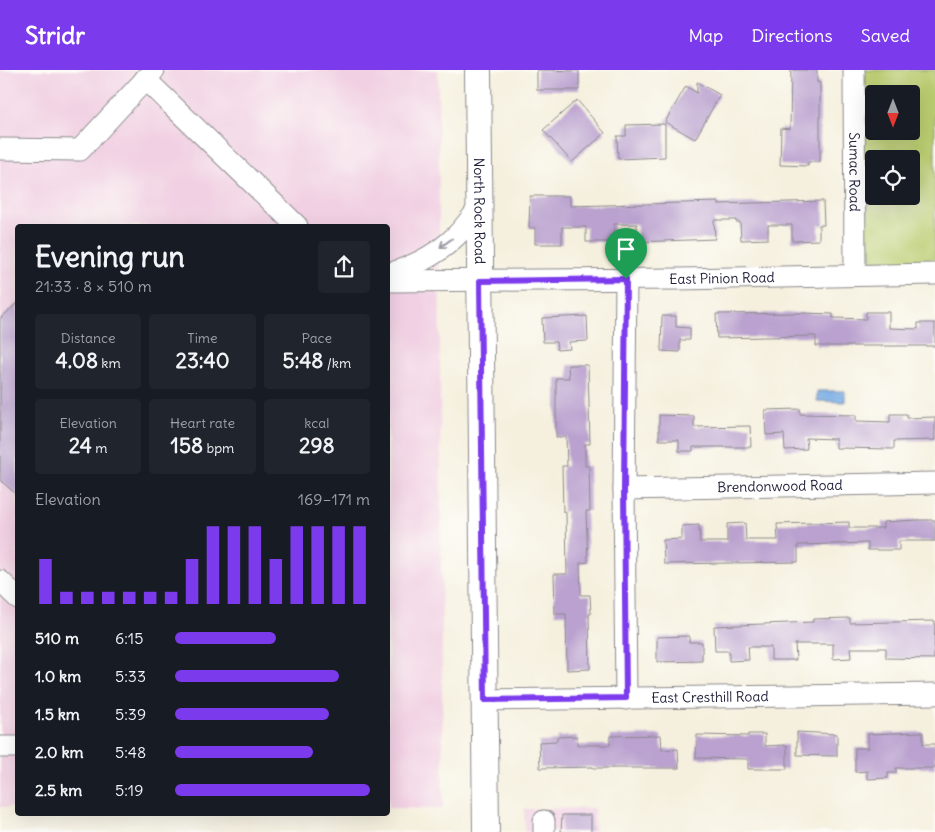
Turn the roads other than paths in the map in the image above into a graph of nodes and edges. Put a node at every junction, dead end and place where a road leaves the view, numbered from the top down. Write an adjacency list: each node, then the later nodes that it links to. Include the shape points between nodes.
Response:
1 (478, 70): 5 (main road, North Rock Road)
2 (854, 70): 9 (street, Sumac Road)
3 (150, 74): 4 (street, via 80,150); 6 (street)
4 (0, 149)
5 (479, 208): 7 (street, one-way to 7, via 456,236 432,254); 12 (main road, North Rock Road)
6 (295, 224)
7 (390, 273)
8 (935, 274): 9 (street, East Pinion Road)
9 (855, 275): 10 (street, East Pinion Road)
10 (626, 279): 12 (street, East Pinion Road); 14 (street)
11 (390, 281): 12 (street, East Pinion Road)
12 (480, 281): 19 (main road, North Rock Road)
13 (935, 484): 14 (street, Brendonwood Road)
14 (624, 489): 18 (street)
15 (0, 581): 16 (street)
16 (15, 595)
17 (935, 694): 18 (street, East Cresthill Road)
18 (626, 698): 19 (street, East Cresthill Road)
19 (485, 700): 22 (main road, North Rock Road)
20 (0, 747): 21 (street)
21 (15, 747)
22 (486, 832)

